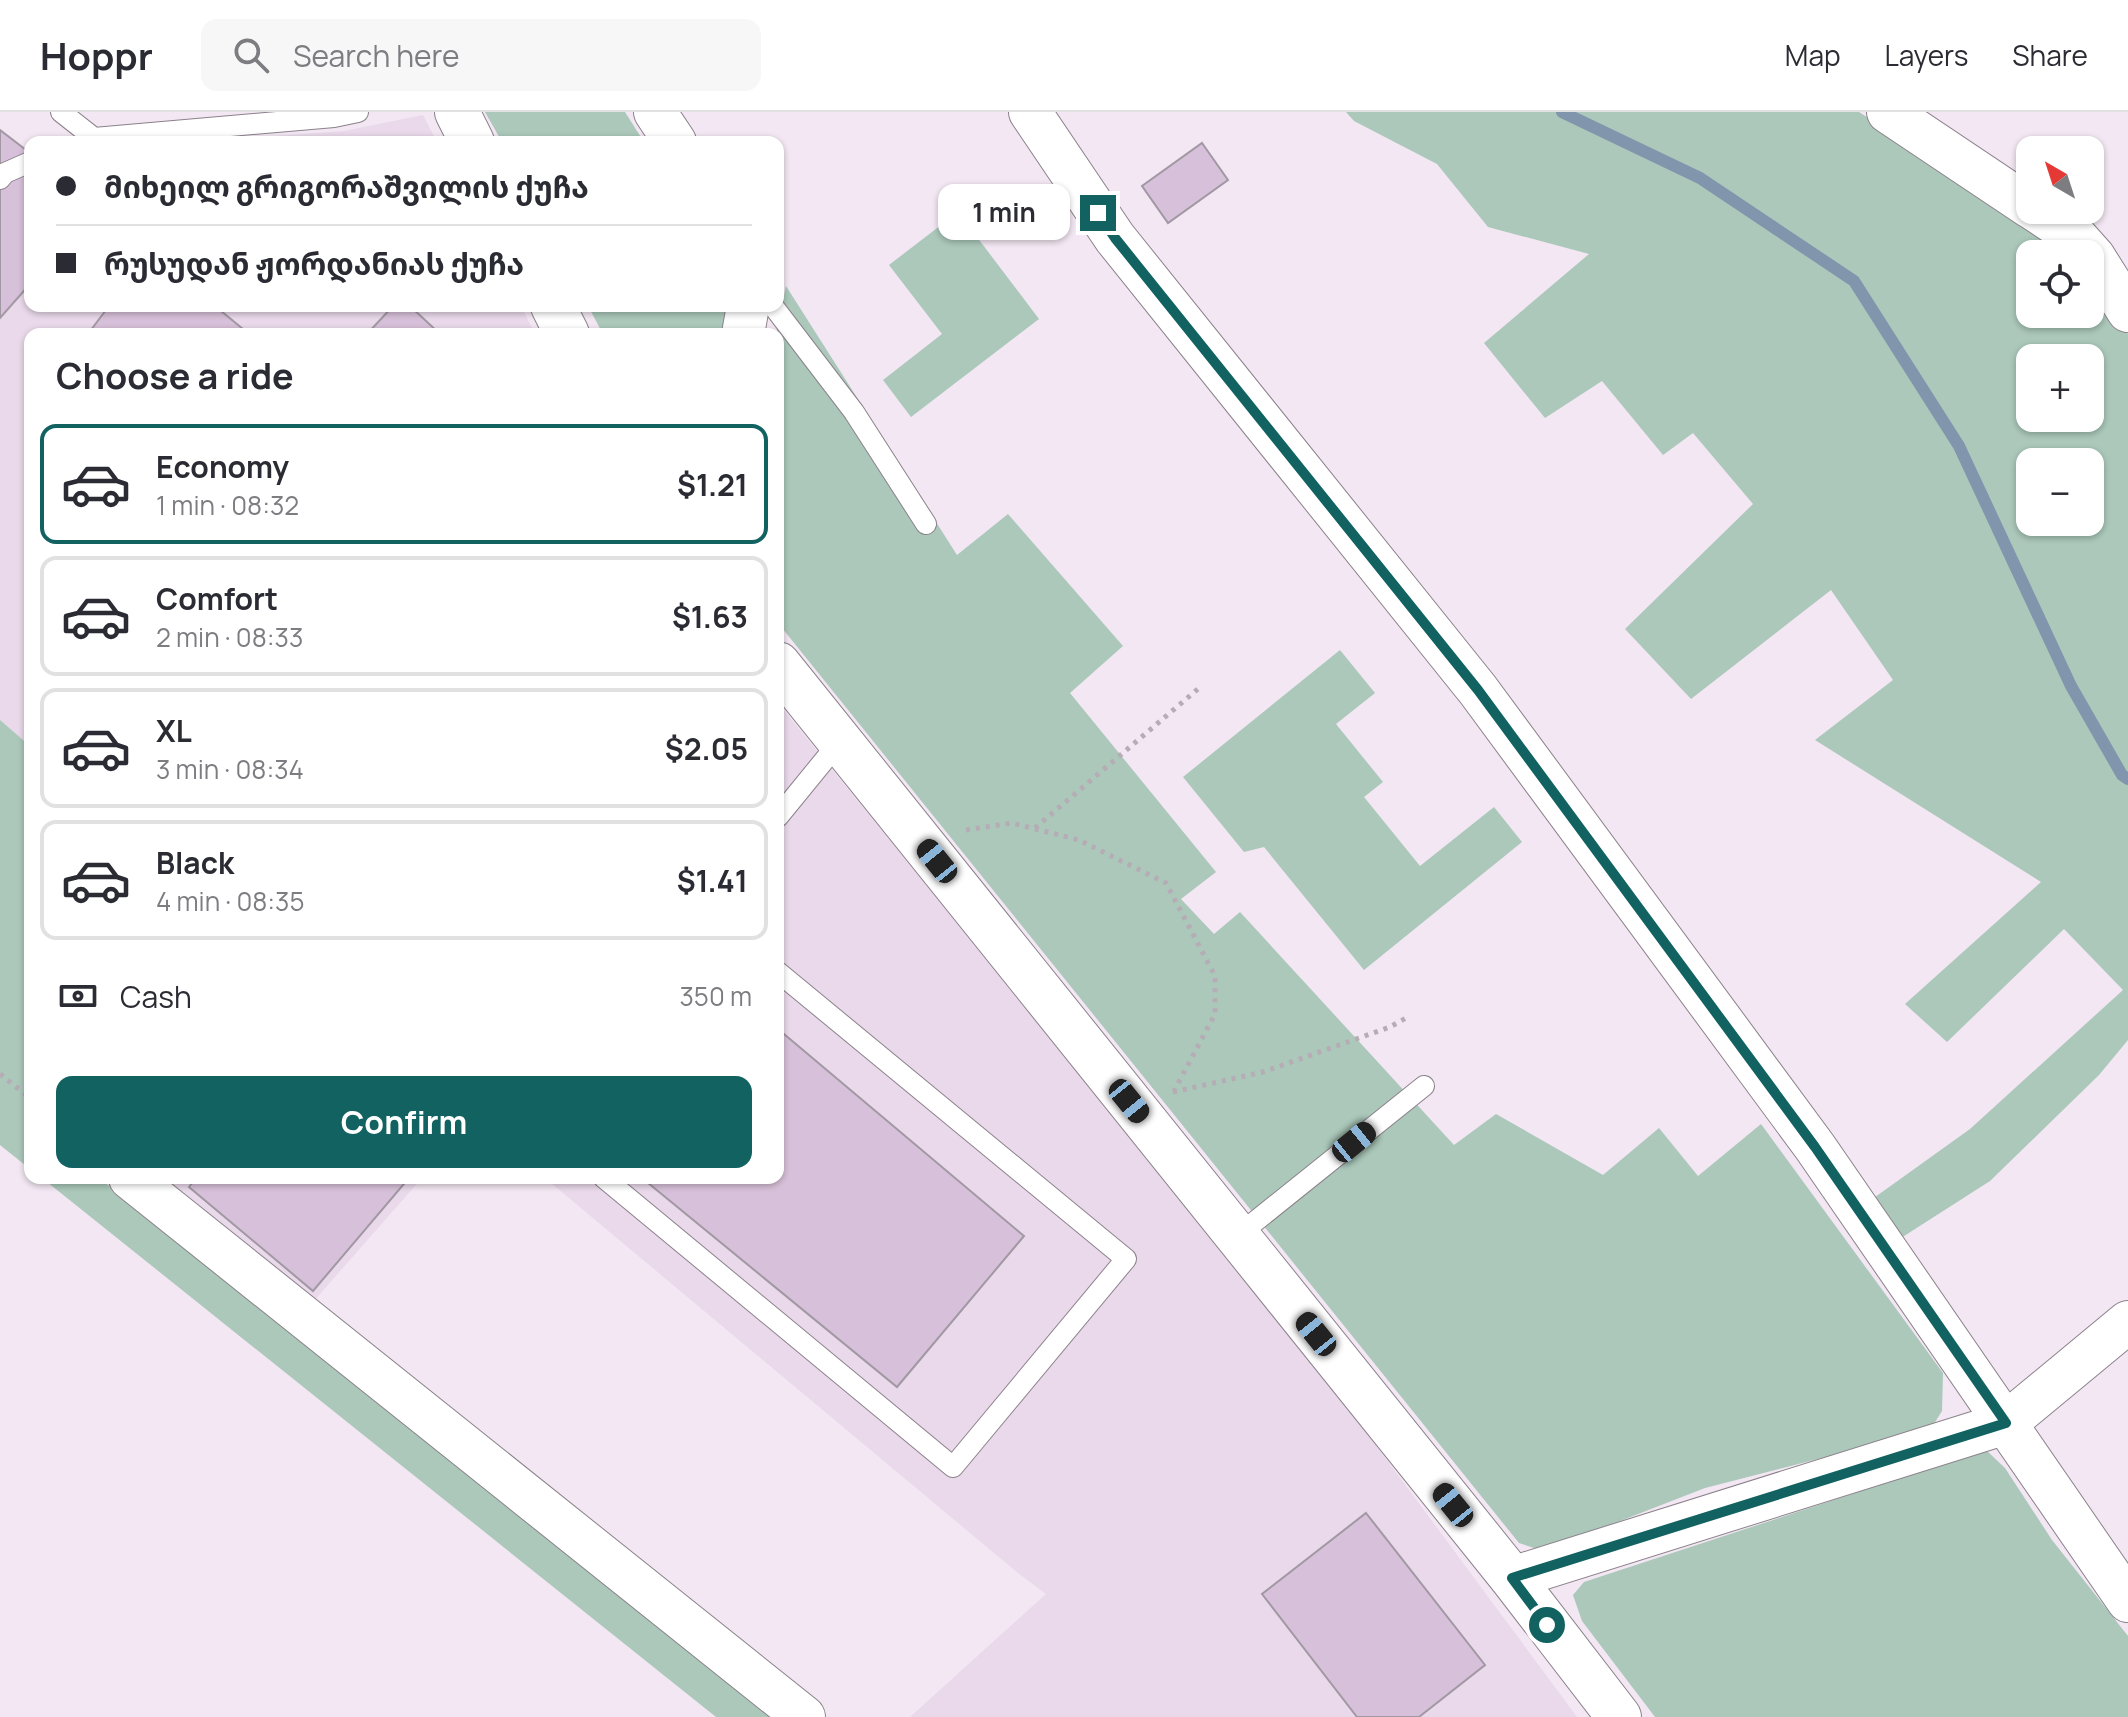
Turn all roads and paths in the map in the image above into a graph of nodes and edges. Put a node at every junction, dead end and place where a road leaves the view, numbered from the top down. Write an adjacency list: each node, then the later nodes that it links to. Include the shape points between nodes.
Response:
1 (61, 112): 7 (lane)
2 (358, 112): 8 (lane)
3 (457, 112): 9 (street)
4 (655, 112): 10 (street)
5 (1030, 112): 35 (street, via 1115,238 1478,690 1815,1147)
6 (1888, 112): 13 (street)
7 (84, 136)
8 (131, 136)
9 (469, 136)
10 (671, 136)
11 (24, 165): 12 (lane)
12 (0, 179)
13 (2016, 197)
14 (2056, 224): 15 (street, via 2094,257)
15 (2128, 311)
16 (778, 312): 17 (lane, via 854,412)
17 (926, 524)
18 (784, 671): 20 (street)
19 (1199, 688): 22 (path)
20 (840, 741): 21 (lane); 23 (street)
21 (784, 810)
22 (1034, 829): 23 (path, via 1012,823); 28 (path, via 1079,840 1166,883 1215,976 1215,1014)
23 (918, 837): 30 (street)
24 (784, 977): 32 (lane, via 1126,1259 953,1467)
25 (1406, 1018): 28 (path, via 1263,1072)
26 (0, 1074): 29 (path)
27 (1424, 1086): 33 (lane)
28 (1174, 1092): 30 (path)
29 (24, 1093)
30 (1129, 1101): 33 (street)
31 (146, 1184): 38 (street)
32 (611, 1184)
33 (1237, 1236): 36 (street)
34 (2128, 1322): 35 (street)
35 (2006, 1423): 36 (street); 37 (street)
36 (1512, 1578): 39 (street)
37 (2128, 1601)
38 (804, 1717)
39 (1619, 1717)

